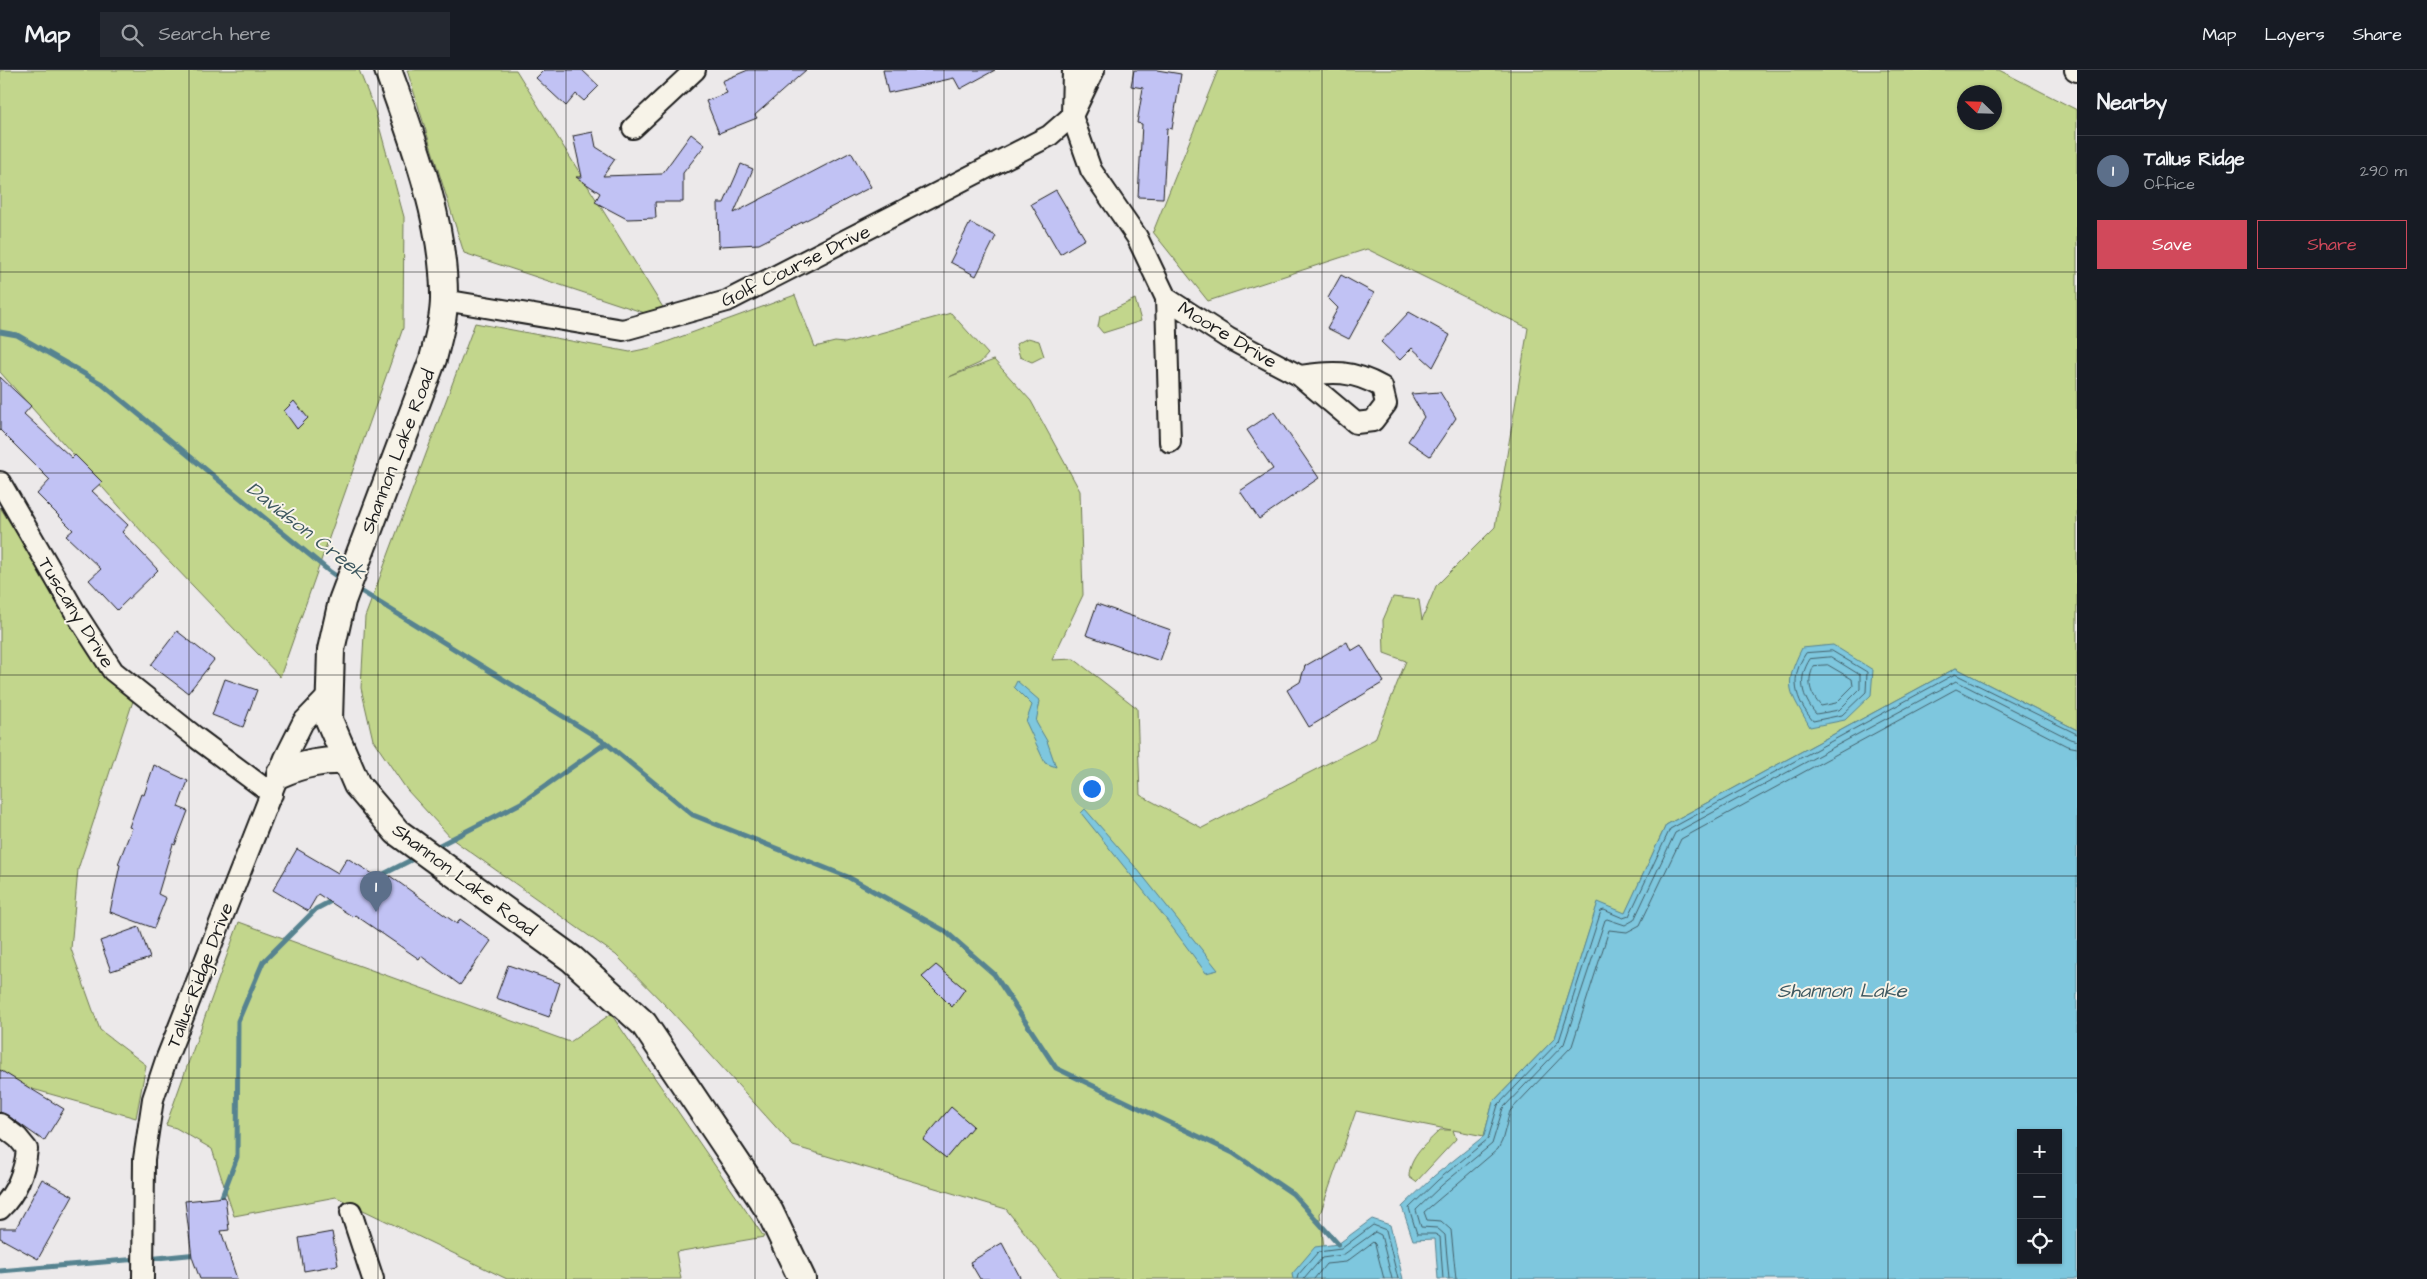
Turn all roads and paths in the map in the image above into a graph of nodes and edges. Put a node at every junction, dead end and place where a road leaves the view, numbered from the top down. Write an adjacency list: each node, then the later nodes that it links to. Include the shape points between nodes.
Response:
1 (388, 70): 8 (main road, Shannon Lake Road, via 414,142 431,206 441,259)
2 (695, 70): 6 (street)
3 (1073, 70): 5 (street, Moore Drive)
4 (1094, 70): 5 (street, Golf Course Drive)
5 (1072, 116): 7 (street, Moore Drive, via 1091,170 1137,237); 8 (street, Golf Course Drive, via 1049,136 727,301 623,330)
6 (633, 128)
7 (1166, 298): 9 (street, Moore Drive, via 1228,338); 10 (street)
8 (444, 300): 12 (main road, Shannon Lake Road, via 433,359 342,601 331,650)
9 (1300, 376)
10 (1170, 442)
11 (0, 482): 14 (street, Tuscany Drive, via 113,671 198,739)
12 (330, 694): 13 (main road, Shannon Lake Road, via 329,720); 14 (street, Tallus Ridge Drive, via 304,722)
13 (347, 762): 14 (main road, via 325,760 300,765); 20 (main road, Shannon Lake Road, via 357,785 397,832 572,959 644,1024 770,1212)
14 (276, 784): 18 (street, Tallus Ridge Drive, via 166,1060 154,1099 144,1159)
15 (0, 1124): 16 (street, via 27,1149 21,1176 8,1202)
16 (0, 1209)
17 (351, 1212): 19 (street)
18 (144, 1279)
19 (373, 1279)
20 (802, 1279)

